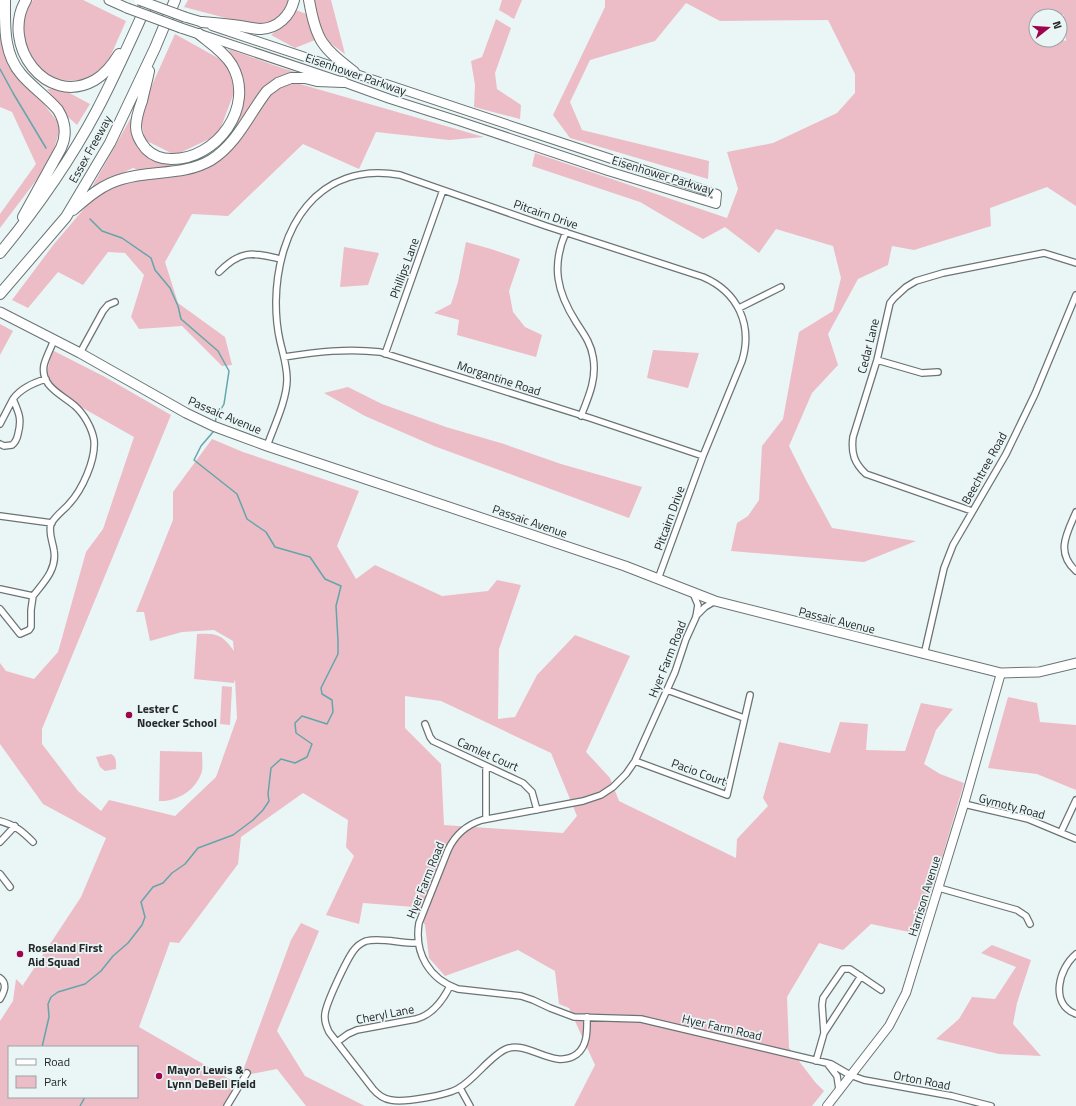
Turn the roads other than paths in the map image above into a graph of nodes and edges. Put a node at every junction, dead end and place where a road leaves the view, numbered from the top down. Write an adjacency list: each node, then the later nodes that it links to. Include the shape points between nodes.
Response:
1 (5, 0): 18 (highway, via 5,32 11,59 20,74 58,110 65,128 61,148)
2 (26, 0): 10 (highway, via 17,22 17,38 21,52 34,72 59,85 80,85 101,76 113,64)
3 (109, 0): 11 (main road, Eisenhower Parkway, bridge)
4 (139, 0): 9 (main road, Eisenhower Parkway, bridge)
5 (149, 0): 10 (highway, Essex Freeway)
6 (176, 0): 12 (highway, Essex Freeway)
7 (294, 0): 9 (highway, via 285,18 267,28)
8 (309, 0): 13 (highway, via 313,23 321,41)
9 (202, 22): 13 (street, Eisenhower Parkway)
10 (135, 30): 18 (highway, Essex Freeway, via 107,90 73,151)
11 (199, 34): 12 (highway, via 231,64 237,78 238,97 236,111 224,133 208,148 188,157 167,159 155,156 145,148 137,135 136,119); 14 (street, Eisenhower Parkway)
12 (155, 48): 16 (highway, Essex Freeway, via 110,143)
13 (354, 72): 14 (street, Eisenhower Parkway, via 717,194 716,204 608,171)
14 (343, 82): 16 (highway, via 297,78 284,80 267,91 235,137 211,160 188,168 130,176 114,182 88,197)
15 (444, 190): 17 (street, Pitcairn Drive); 20 (street, Pitcairn Drive, via 390,174 364,174 340,181 322,191 301,213 290,230); 31 (street, Phillips Lane)
16 (66, 217): 24 (highway, Essex Freeway)
17 (566, 232): 27 (street, Pitcairn Drive, via 710,280 726,292); 37 (street, via 558,257 558,282 566,306 589,343 594,366 592,389)
18 (16, 233): 19 (highway, Essex Freeway)
19 (0, 253)
20 (281, 259): 22 (street, via 249,253 233,260); 32 (street, Pitcairn Drive, via 276,302)
21 (1076, 263): 33 (street, Cedar Lane, via 1044,253 943,273 916,281 890,303)
22 (219, 272)
23 (781, 287): 27 (street)
24 (0, 294)
25 (1076, 295): 42 (street, Beechtree Road, via 1036,394 1006,454)
26 (115, 302): 30 (street, via 108,304 103,311)
27 (738, 308): 41 (street, Pitcairn Drive, via 745,327 744,353)
28 (0, 312): 29 (main road, Passaic Avenue)
29 (54, 340): 30 (main road, Passaic Avenue); 35 (street, via 44,365)
30 (80, 353): 40 (main road, Passaic Avenue, via 186,413)
31 (386, 354): 32 (street, Morgantine Road, via 345,350); 37 (street, Morgantine Road)
32 (284, 357): 40 (street, Pitcairn Drive, via 287,381 285,394)
33 (878, 360): 34 (street, via 922,373); 42 (street, Cedar Lane, via 853,437 854,460 866,474)
34 (938, 372)
35 (46, 379): 36 (street, via 33,383); 45 (street, via 54,390 85,417 94,439 94,451 84,482 76,496)
36 (13, 399): 38 (street); 39 (street, via 21,424 17,438 12,445)
37 (581, 416): 41 (street, Morgantine Road)
38 (0, 424)
39 (0, 444)
40 (267, 446): 47 (main road, Passaic Avenue)
41 (703, 456): 47 (street, Pitcairn Drive)
42 (972, 511): 54 (street, Beechtree Road, via 953,545 944,568)
43 (1076, 512): 46 (street, via 1064,543 1065,556)
44 (0, 516): 45 (street)
45 (52, 523): 50 (street, via 50,533 54,552 51,572)
46 (1076, 571)
47 (658, 579): 49 (main road, Passaic Avenue)
48 (0, 589): 50 (street)
49 (692, 592): 51 (main road, Passaic Avenue); 53 (street, Hyer Farm Road, via 698,605)
50 (33, 596): 52 (street, via 30,610 31,627 23,633 20,634)
51 (715, 601): 53 (street, Hyer Farm Road); 54 (main road, Passaic Avenue)
52 (0, 609)
53 (696, 617): 57 (street, Hyer Farm Road)
54 (924, 655): 56 (main road, Passaic Avenue)
55 (1076, 663): 56 (main road, Passaic Avenue, via 1039,672)
56 (1001, 673): 64 (street, Harrison Avenue)
57 (667, 690): 59 (street); 61 (street, Hyer Farm Road)
58 (750, 695): 59 (street, Pacio Court)
59 (744, 718): 61 (street, Pacio Court, via 727,795)
60 (425, 724): 62 (street, Camlet Court, via 432,741)
61 (635, 761): 65 (street, Hyer Farm Road, via 613,787 601,794 583,801)
62 (486, 766): 65 (street, Camlet Court, via 524,782 534,798); 66 (street)
63 (1076, 800): 69 (street)
64 (964, 804): 69 (street, Gymoty Road, via 1028,819); 75 (street, Harrison Avenue)
65 (537, 810): 66 (street, Hyer Farm Road)
66 (486, 819): 77 (street, Hyer Farm Road, via 464,829 450,845 421,914 417,931)
67 (0, 822): 68 (street)
68 (15, 826): 71 (street); 72 (street)
69 (1061, 832): 70 (street, Gymoty Road)
70 (1076, 839)
71 (0, 842)
72 (32, 842)
73 (0, 874): 74 (street)
74 (10, 887)
75 (939, 888): 76 (street, via 1017,910 1026,916); 91 (street, Harrison Avenue, via 906,993 889,1026)
76 (1030, 924)
77 (418, 943): 81 (street, Hyer Farm Road, via 421,956 429,970); 87 (street, via 371,940 355,949 325,1013 326,1026)
78 (1076, 954): 84 (street, via 1064,968 1060,985 1063,1002)
79 (860, 976): 82 (street); 86 (street); 86 (street, via 850,969 843,969 823,998)
80 (0, 978): 83 (street, via 5,986)
81 (450, 986): 85 (street, Hyer Farm Road, via 465,991 521,996 567,1015); 87 (street, Cheryl Lane, via 443,1000 421,1018 357,1030)
82 (881, 990)
83 (0, 999)
84 (1076, 1014)
85 (587, 1017): 88 (street, Hyer Farm Road, via 641,1019); 92 (street, via 584,1046 577,1054 554,1059 522,1048 507,1049)
86 (824, 1033): 88 (street)
87 (337, 1042): 92 (street, via 377,1093 385,1099 401,1100 439,1095)
88 (816, 1061): 89 (street, Hyer Farm Road)
89 (827, 1063): 91 (street, Hyer Farm Road); 93 (street, via 837,1076)
90 (247, 1073): 94 (street)
91 (850, 1075): 93 (street, Harrison Avenue); 97 (street, Orton Road)
92 (460, 1088): 95 (street)
93 (839, 1089): 96 (street, Harrison Avenue)
94 (227, 1106)
95 (470, 1106)
96 (827, 1106)
97 (991, 1106)

